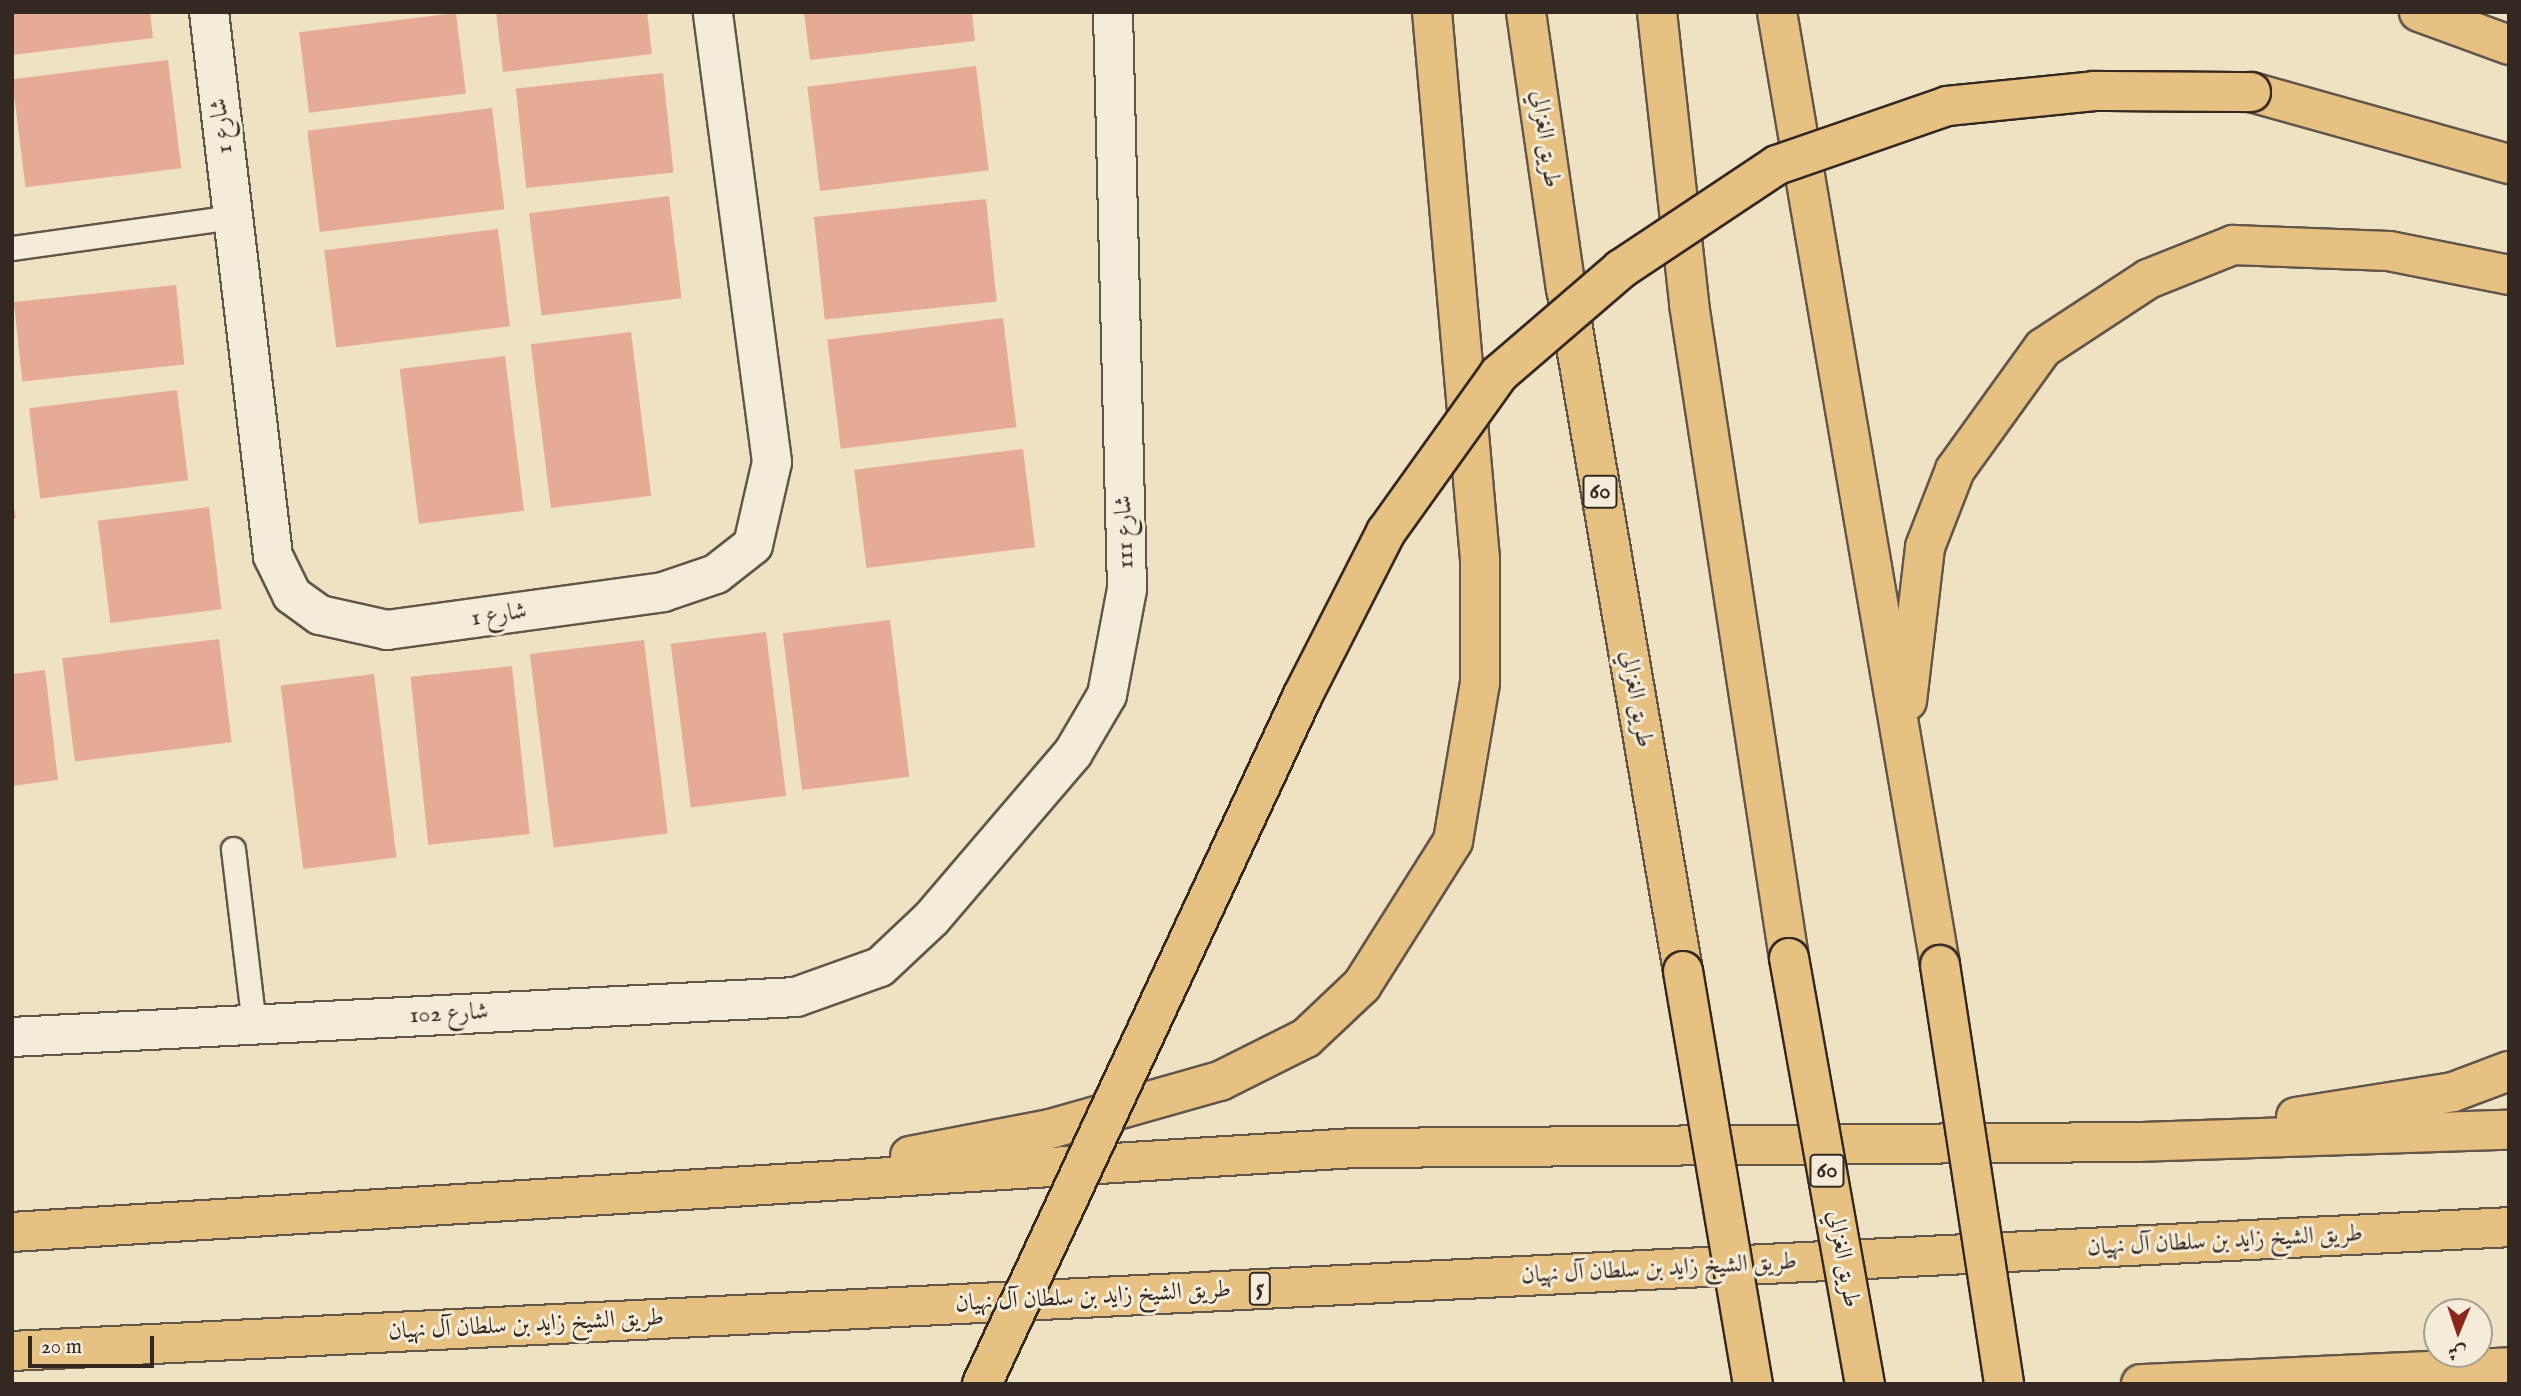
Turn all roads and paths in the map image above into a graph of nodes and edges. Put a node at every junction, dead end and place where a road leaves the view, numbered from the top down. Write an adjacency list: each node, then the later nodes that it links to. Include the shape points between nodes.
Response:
1 (209, 12): 11 (street, شارع 1)
2 (713, 12): 11 (street, شارع 1, via 772,462 753,545 716,575 663,592 387,630 320,615 292,594 273,555)
3 (1113, 12): 16 (street, شارع 111, via 1127,589 1107,695 1073,753 932,918)
4 (1432, 12): 22 (highway, via 1480,559 1480,683 1453,841 1418,905 1362,985 1306,1038 1220,1082 1050,1129)
5 (1527, 12): 30 (highway, طريق الغزالي / 60, bridge, via 1566,288)
6 (1657, 12): 31 (highway, طريق الغزالي / 60, bridge, via 1689,304 1789,958)
7 (1777, 12): 14 (highway)
8 (2419, 12): 9 (highway)
9 (2509, 45)
10 (2509, 164): 29 (highway, bridge, via 2251,92 2094,91 1947,106 1777,165 1621,269 1499,374 1387,532 1314,674)
11 (233, 217): 12 (lane)
12 (12, 248)
13 (2509, 275): 14 (highway, via 2389,251 2233,245 2148,279 2043,348 1955,470 1925,547)
14 (1902, 741): 32 (highway, bridge)
15 (233, 849): 17 (lane)
16 (880, 967): 17 (street, شارع 102, via 796,997)
17 (254, 1025): 18 (street, شارع 102)
18 (12, 1037)
19 (2509, 1071): 21 (highway, via 2453,1092)
20 (2509, 1129): 21 (highway)
21 (2139, 1142): 22 (highway, via 1356,1148)
22 (752, 1186): 25 (highway)
23 (2509, 1202): 26 (highway)
24 (2509, 1227): 26 (highway, طريق الشيخ زايد بن سلطان آل نهيان / 5)
25 (12, 1232)
26 (2100, 1247): 27 (highway, طريق الشيخ زايد بن سلطان آل نهيان / 5)
27 (12, 1351)
28 (2509, 1367): 33 (highway)
29 (982, 1384)
30 (1753, 1384)
31 (1865, 1384)
32 (2004, 1384)
33 (2141, 1384)

